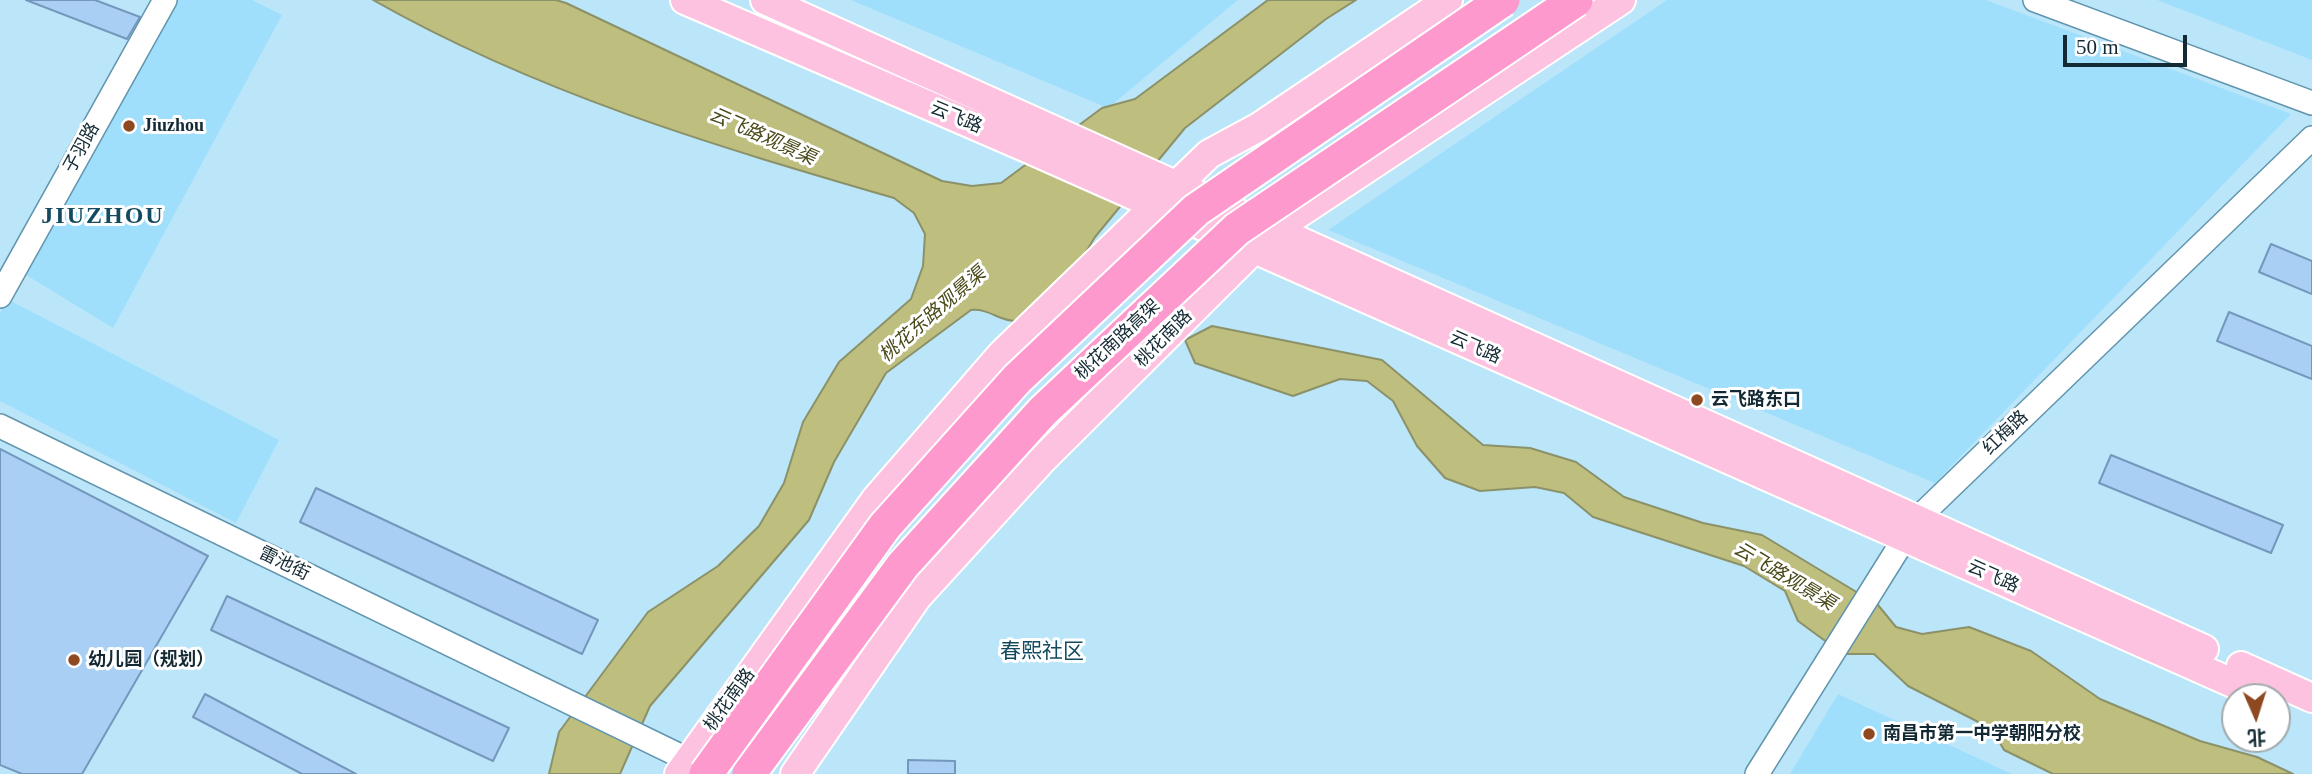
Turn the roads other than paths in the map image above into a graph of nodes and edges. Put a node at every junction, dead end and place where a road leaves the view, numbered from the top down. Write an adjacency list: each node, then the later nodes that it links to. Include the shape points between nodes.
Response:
1 (164, 0): 17 (street, 子羽路)
2 (765, 0): 12 (main road, 云飞路)
3 (1448, 0): 10 (main road, 桃花南路)
4 (1503, 0): 26 (highway, bridge, via 1196,210 1017,379 885,526)
5 (1576, 0): 27 (highway, 桃花南路高架, bridge, via 1227,238 1043,411 903,565)
6 (1621, 0): 13 (main road, 桃花南路)
7 (2035, 0): 9 (street)
8 (698, 3): 14 (main road, 云飞路)
9 (2312, 103)
10 (1259, 127): 12 (main road, 桃花南路); 13 (main road)
11 (2312, 138): 21 (street, 红梅路)
12 (1170, 182): 14 (main road, 桃花南路); 15 (main road, 云飞路)
13 (1336, 190): 15 (main road, 桃花南路)
14 (1149, 204): 16 (main road, 云飞路); 18 (main road, 桃花南路)
15 (1275, 229): 16 (main road, 桃花南路); 21 (main road, 云飞路)
16 (1252, 250): 19 (main road, 桃花南路); 21 (main road, 云飞路)
17 (0, 296)
18 (1044, 315): 19 (main road); 26 (main road, 桃花南路, via 1002,354 876,499)
19 (1131, 372): 28 (main road, 桃花南路, via 1042,460 918,597)
20 (0, 426): 26 (street, 雷池街, via 654,743)
21 (1910, 529): 22 (main road, 云飞路); 23 (main road, 云飞路); 29 (street, 红梅路)
22 (2234, 683)
23 (2312, 698)
24 (2291, 709): 25 (main road)
25 (2312, 718)
26 (695, 769)
27 (749, 774)
28 (795, 774)
29 (1757, 774)

